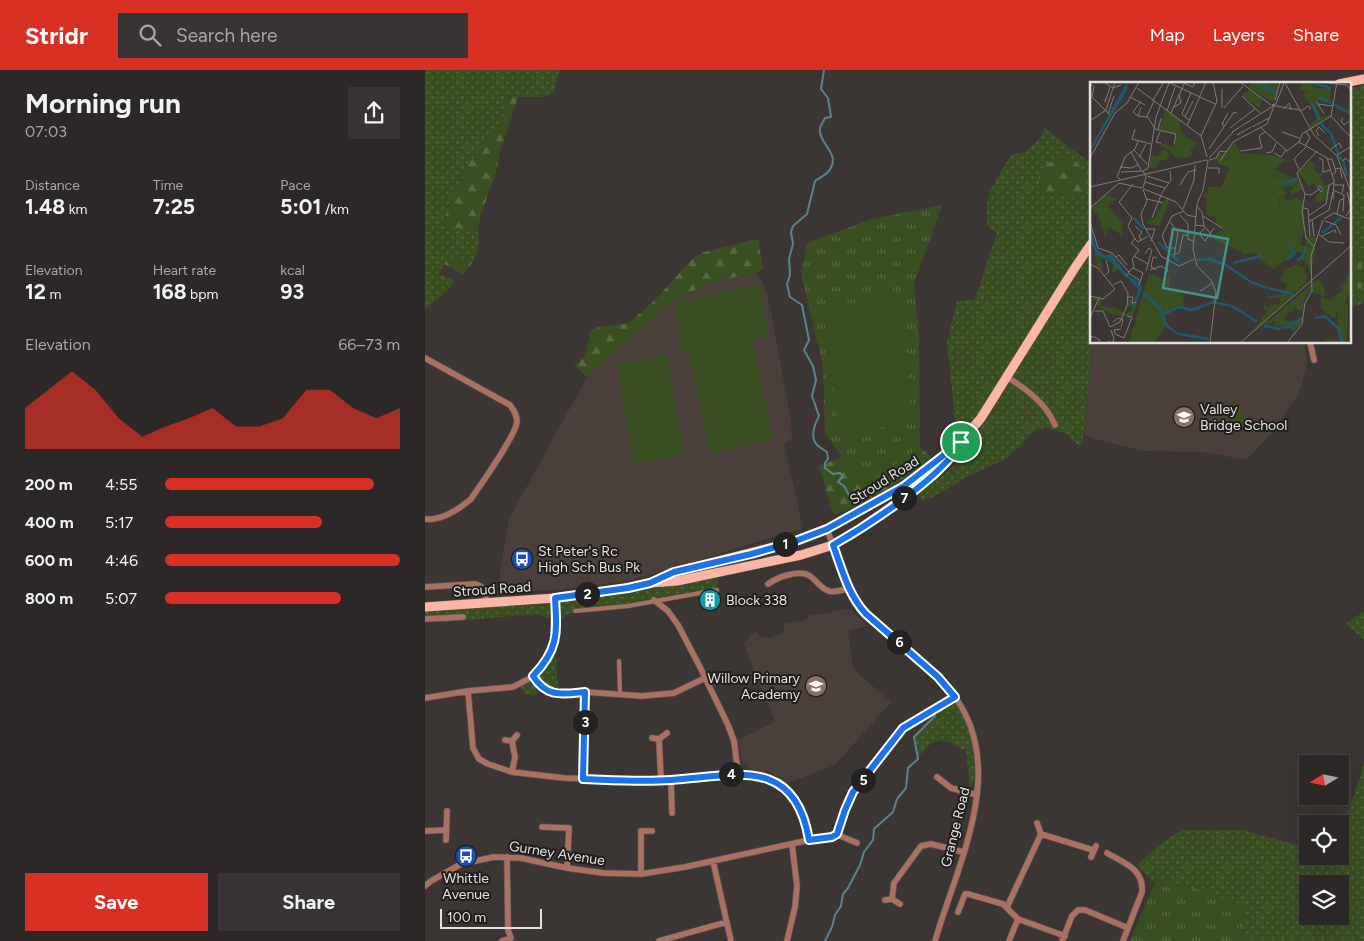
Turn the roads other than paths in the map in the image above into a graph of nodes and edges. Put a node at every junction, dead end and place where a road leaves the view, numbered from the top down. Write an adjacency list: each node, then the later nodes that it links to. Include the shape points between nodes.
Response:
1 (1364, 79): 2 (main road)
2 (1349, 82)
3 (1090, 246): 7 (main road, Stroud Road)
4 (1310, 344): 6 (street)
5 (425, 358): 10 (street, via 511,404 517,424 471,499 433,520)
6 (1314, 360)
7 (1007, 376): 8 (street, via 1031,393); 9 (main road, Stroud Road, via 956,452 935,474)
8 (1055, 425)
9 (906, 490): 11 (main road, Stroud Road); 12 (main road, Stroud Road, via 857,531)
10 (425, 519)
11 (827, 529): 12 (street, Grange Road); 13 (main road, Stroud Road, via 793,542 674,572)
12 (833, 545): 13 (main road, Stroud Road, via 801,555 668,583); 16 (street, Grange Road)
13 (650, 583): 18 (main road, Stroud Road)
14 (768, 584): 16 (street, via 778,578 801,574 809,576 830,592)
15 (425, 587): 20 (street, via 481,585 485,590)
16 (849, 588): 31 (street, Grange Road, via 857,605 938,677)
17 (717, 590): 19 (street)
18 (555, 598): 20 (main road, Stroud Road); 26 (street, via 555,641 551,654)
19 (654, 600): 22 (street); 27 (street, via 678,625)
20 (486, 603): 21 (main road, Stroud Road)
21 (425, 607)
22 (575, 611)
23 (463, 617): 24 (street)
24 (425, 619)
25 (619, 661): 30 (street)
26 (533, 676): 28 (street, via 513,687); 29 (street, via 548,692)
27 (705, 678): 30 (street, via 674,693); 40 (street, via 734,741)
28 (468, 691): 32 (street); 39 (street, via 473,748 479,759)
29 (585, 692): 30 (street); 43 (street)
30 (620, 694)
31 (955, 697): 47 (street, Grange Road, via 976,742); 55 (street, via 903,728 853,792)
32 (425, 698)
33 (667, 733): 36 (street)
34 (517, 734): 38 (street)
35 (652, 738): 36 (street)
36 (659, 739): 44 (street)
37 (505, 740): 38 (street)
38 (513, 741): 39 (street, via 515,757)
39 (512, 772): 43 (street)
40 (738, 773): 45 (street); 58 (street, via 770,779 787,791 806,821)
41 (947, 774): 46 (street)
42 (937, 777): 46 (street)
43 (583, 779): 44 (street)
44 (661, 780): 45 (street)
45 (670, 780): 49 (street)
46 (944, 782): 47 (street, via 951,788)
47 (977, 794): 61 (street, Grange Road)
48 (447, 811): 52 (street)
49 (671, 812)
50 (1037, 823): 56 (street)
51 (542, 827): 66 (street, via 569,828)
52 (446, 830): 53 (street); 57 (street)
53 (425, 831)
54 (652, 831): 67 (street, via 641,832)
55 (837, 834): 58 (street, Gurney Avenue); 59 (street)
56 (1041, 834): 64 (street, via 1095,848); 72 (street)
57 (446, 840)
58 (809, 840): 60 (street, Gurney Avenue)
59 (857, 843)
60 (791, 844): 65 (street, Gurney Avenue); 82 (street, via 797,886)
61 (963, 852): 69 (street, via 931,844 921,846 894,884); 83 (street, Grange Road)
62 (1107, 853): 76 (street, via 1140,875 1143,883 1143,892)
63 (507, 856): 66 (street, Gurney Avenue); 68 (street, Gurney Avenue, via 461,864); 78 (street, via 508,930)
64 (1091, 857)
65 (713, 861): 67 (street, Gurney Avenue); 75 (street)
66 (567, 868): 67 (street, Gurney Avenue)
67 (641, 874)
68 (425, 886)
69 (892, 898): 70 (street); 71 (street)
70 (885, 900)
71 (900, 904)
72 (1007, 907): 73 (street, via 967,894); 74 (street)
73 (959, 912)
74 (1018, 919): 77 (street); 84 (street)
75 (727, 922): 80 (street); 81 (street)
76 (1128, 928): 77 (street, via 1078,910); 85 (street)
77 (1063, 938)
78 (514, 940): 79 (street)
79 (502, 941)
80 (659, 941)
81 (731, 941)
82 (787, 941)
83 (935, 941)
84 (1009, 941)
85 (1123, 941)

